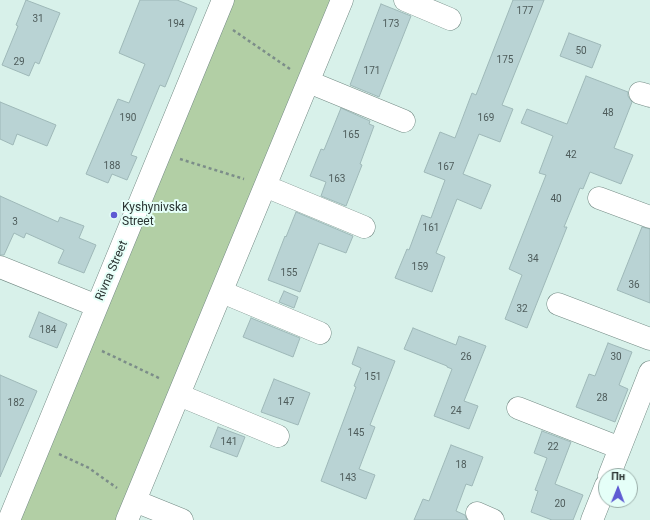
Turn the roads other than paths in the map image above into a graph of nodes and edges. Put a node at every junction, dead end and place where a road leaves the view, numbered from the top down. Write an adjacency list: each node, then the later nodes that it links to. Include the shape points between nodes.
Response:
1 (342, 0): 5 (street)
2 (405, 0): 4 (street)
3 (220, 9): 14 (street, Rivna Street)
4 (450, 19)
5 (308, 82): 6 (street); 7 (street)
6 (404, 121)
7 (265, 186): 10 (street); 12 (street)
8 (600, 198): 9 (street)
9 (650, 217)
10 (364, 227)
11 (0, 266): 14 (street)
12 (222, 292): 15 (street); 18 (street)
13 (558, 304): 16 (street)
14 (97, 306): 25 (street, Rivna Street)
15 (320, 333)
16 (650, 339)
17 (650, 372): 21 (street)
18 (179, 395): 20 (street); 24 (street)
19 (518, 408): 21 (street)
20 (278, 436)
21 (620, 448): 22 (street)
22 (612, 468)
23 (598, 505): 27 (street)
24 (131, 510): 26 (street)
25 (9, 520)
26 (182, 520)
27 (592, 520)

